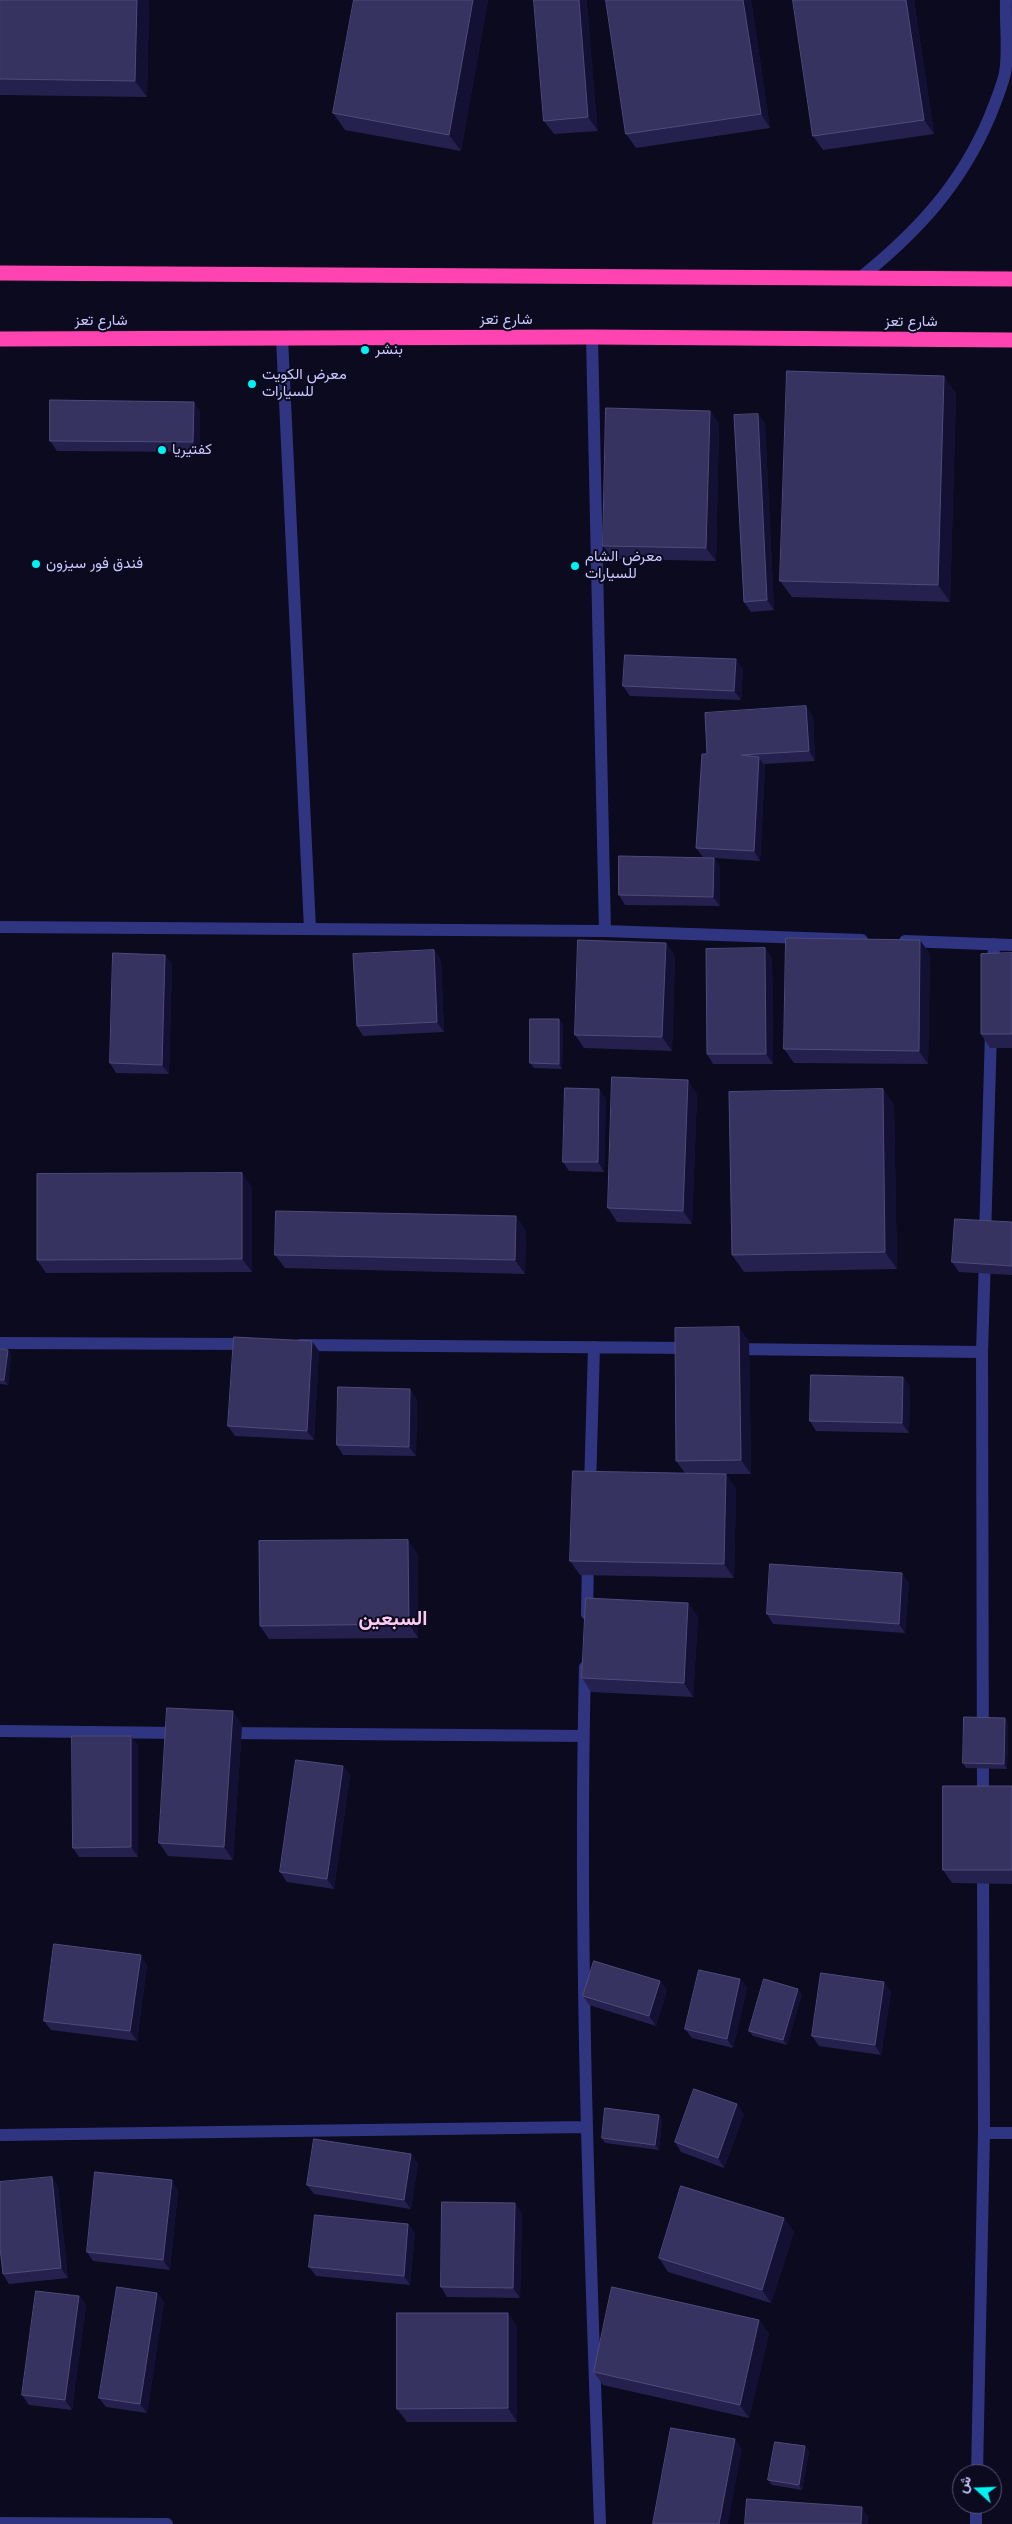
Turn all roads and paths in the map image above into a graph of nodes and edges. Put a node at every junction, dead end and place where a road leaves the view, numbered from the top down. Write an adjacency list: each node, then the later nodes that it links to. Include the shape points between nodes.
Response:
1 (1006, 0): 2 (street)
2 (1008, 72): 4 (street, via 982,134 959,176 931,214)
3 (0, 273): 4 (highway)
4 (860, 278): 5 (highway)
5 (1012, 279)
6 (592, 337): 7 (highway, شارع تعز); 9 (highway, شارع تعز); 12 (street)
7 (282, 338): 8 (highway, شارع تعز); 11 (street)
8 (0, 339)
9 (1012, 340)
10 (0, 928): 11 (street)
11 (310, 929): 12 (street)
12 (605, 931): 13 (street)
13 (874, 940)
14 (894, 941): 15 (street)
15 (994, 944): 16 (street); 17 (street)
16 (1012, 944)
17 (992, 984)
18 (991, 1024): 25 (street)
19 (0, 1343): 20 (street)
20 (267, 1344)
21 (287, 1345): 22 (street)
22 (594, 1347): 23 (street); 26 (street)
23 (703, 1348)
24 (723, 1349): 25 (street)
25 (982, 1352): 34 (street)
26 (590, 1496)
27 (588, 1546): 28 (street)
28 (586, 1626)
29 (586, 1656): 33 (street)
30 (0, 1731): 31 (street)
31 (198, 1733)
32 (218, 1733): 33 (street)
33 (584, 1736): 36 (street)
34 (983, 1817)
35 (983, 1856): 37 (street)
36 (586, 2127): 39 (street); 43 (street)
37 (984, 2133): 38 (street); 40 (street)
38 (1012, 2133)
39 (0, 2135)
40 (977, 2464)
41 (0, 2523): 42 (street)
42 (167, 2524)
43 (600, 2524)

